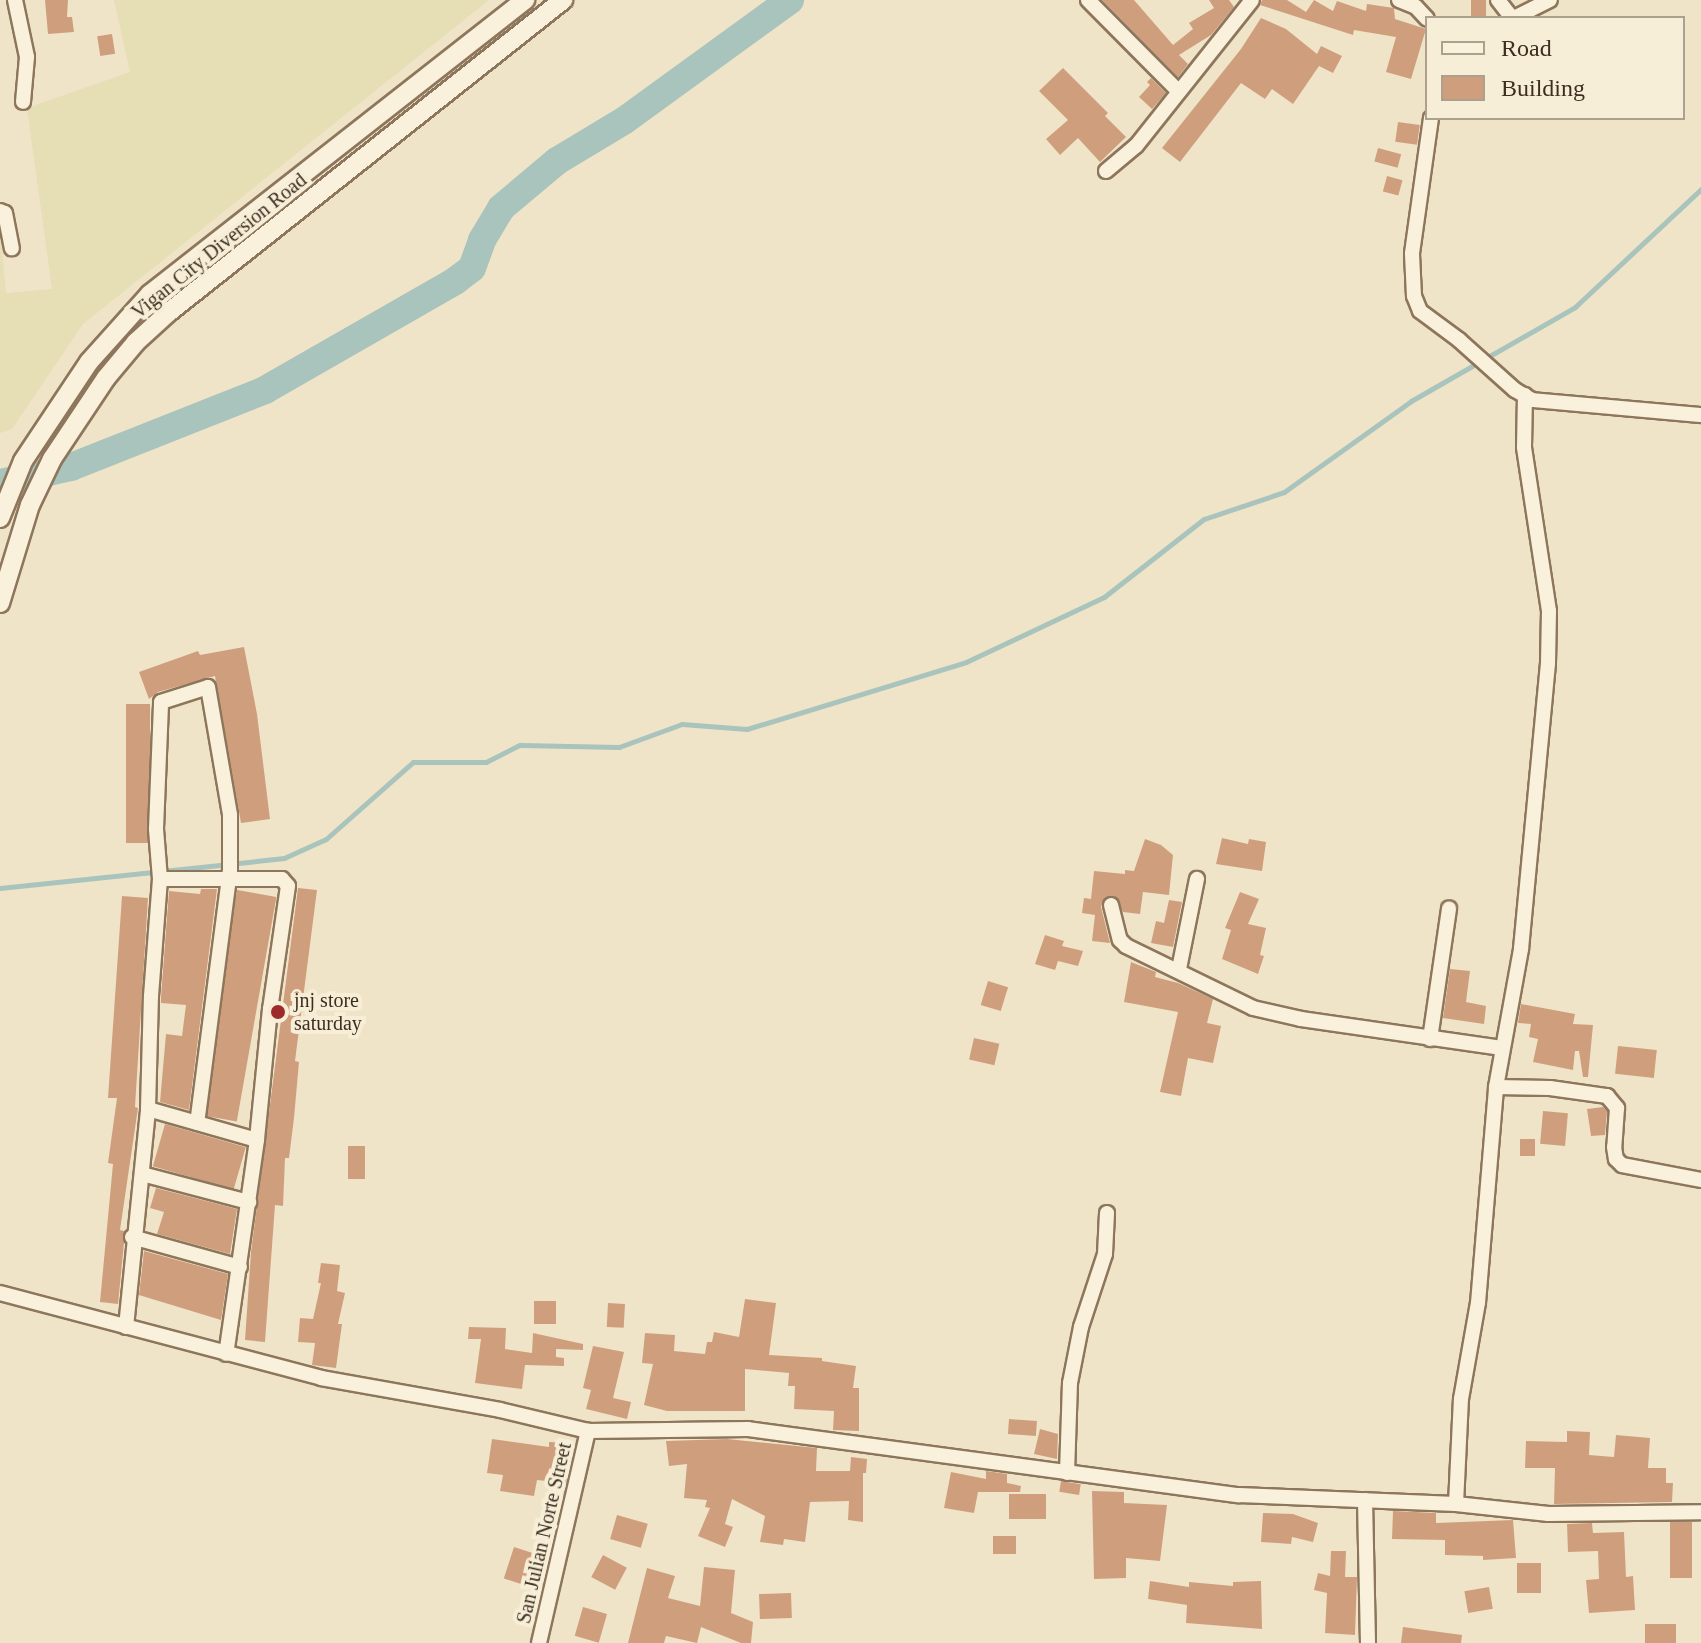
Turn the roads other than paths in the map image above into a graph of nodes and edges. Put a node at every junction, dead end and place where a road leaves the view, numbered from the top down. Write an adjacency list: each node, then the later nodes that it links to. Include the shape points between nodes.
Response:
1 (15, 0): 13 (street, via 27,57)
2 (525, 0): 20 (main road, Vigan City Diversion Road, via 150,294 89,362 23,461)
3 (563, 0): 21 (main road, Vigan City Diversion Road, via 136,342 52,459 30,505)
4 (1088, 0): 12 (street)
5 (1252, 0): 12 (street)
6 (1399, 0): 11 (street)
7 (1498, 0): 9 (street)
8 (1550, 0): 10 (street)
9 (1511, 16)
10 (1517, 16)
11 (1425, 17)
12 (1179, 92): 15 (street, via 1136,146)
13 (23, 102)
14 (1431, 120): 18 (street, via 1412,254 1414,296 1420,311)
15 (1106, 171)
16 (0, 211): 17 (street, via 5,213)
17 (12, 248)
18 (1525, 395): 19 (street, via 1532,400); 29 (street, via 1524,447 1549,611 1548,663 1521,949)
19 (1701, 415)
20 (1, 516)
21 (0, 603)
22 (229, 874): 23 (street); 23 (street, via 230,815 208,687 161,702 156,829); 32 (street); 33 (street, via 282,879 288,886)
23 (160, 877): 31 (street)
24 (1197, 879): 27 (street)
25 (1111, 905): 27 (street, via 1126,946)
26 (1449, 908): 28 (street)
27 (1179, 969): 28 (street, via 1253,1008)
28 (1430, 1039): 29 (street)
29 (1502, 1048): 30 (street)
30 (1496, 1087): 35 (street, via 1535,1086 1607,1096 1617,1108 1614,1147 1622,1165); 46 (street, via 1478,1303 1461,1399)
31 (148, 1109): 32 (street); 34 (street)
32 (197, 1123): 33 (street)
33 (257, 1140): 36 (street)
34 (142, 1174): 36 (street); 38 (street)
35 (1701, 1180)
36 (249, 1202): 39 (street)
37 (1107, 1213): 44 (street, via 1105,1254 1081,1327 1070,1383)
38 (132, 1237): 39 (street); 41 (street)
39 (240, 1267): 42 (street)
40 (0, 1293): 41 (street)
41 (126, 1327): 42 (street)
42 (226, 1354): 43 (street)
43 (588, 1431): 44 (street, via 748,1429); 48 (street, San Julian Norte Street)
44 (1067, 1473): 45 (street, via 1239,1495)
45 (1365, 1500): 46 (street); 49 (street)
46 (1456, 1504): 47 (street, via 1548,1514)
47 (1701, 1512)
48 (539, 1643)
49 (1368, 1643)

